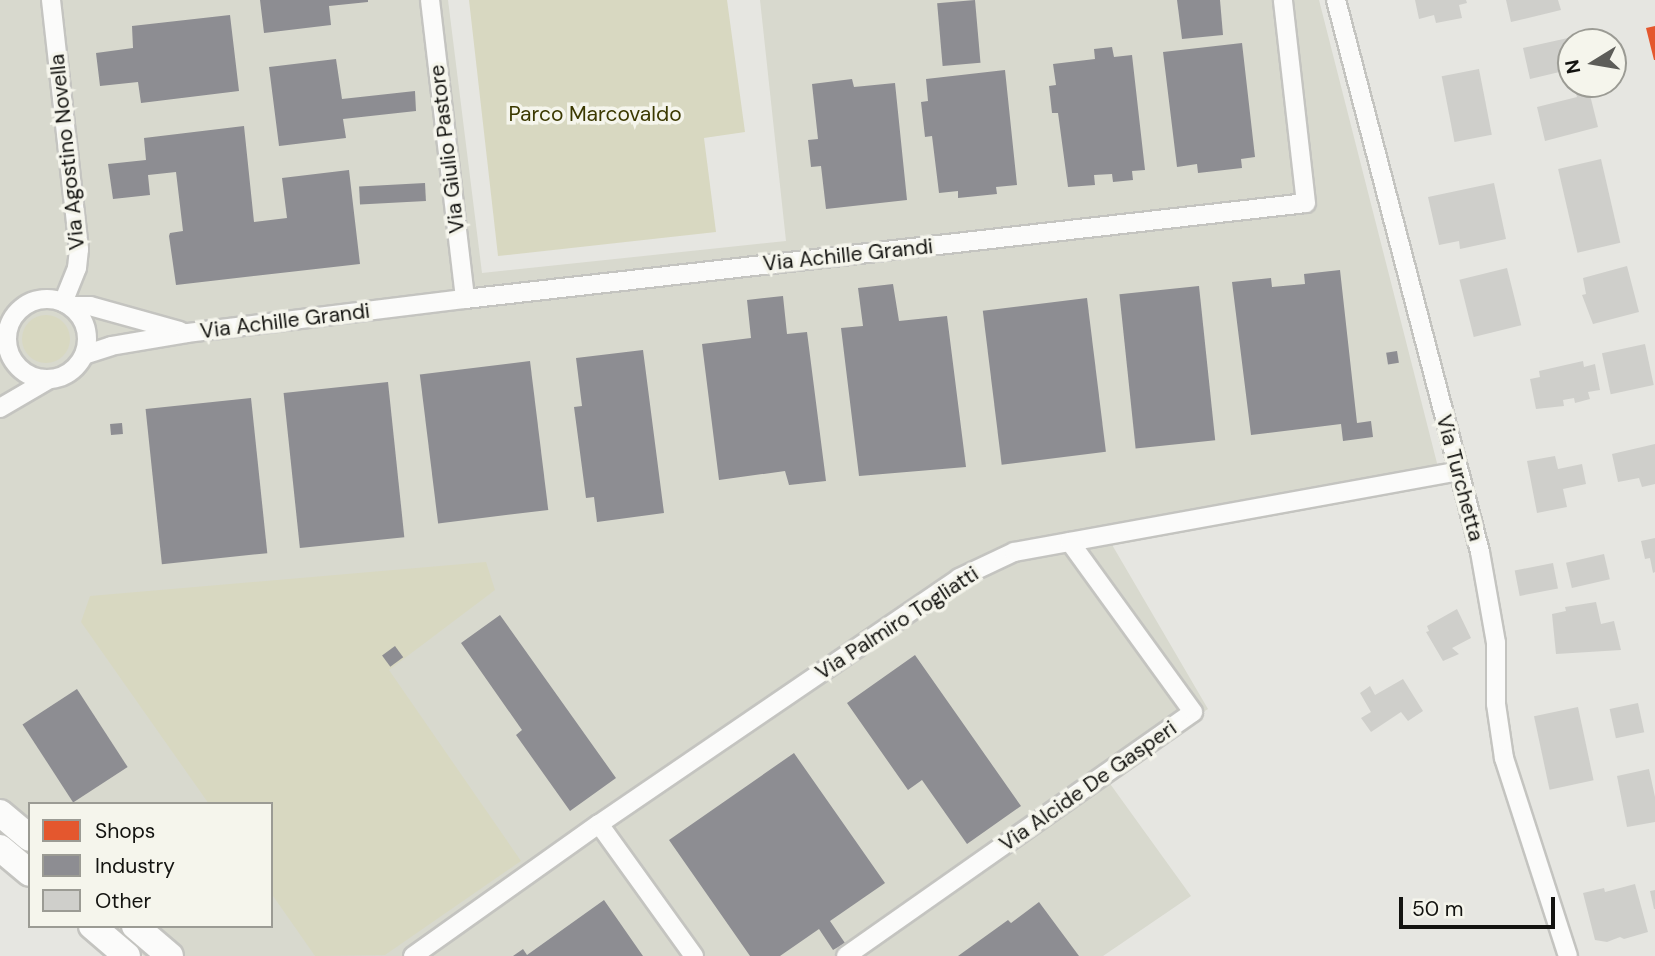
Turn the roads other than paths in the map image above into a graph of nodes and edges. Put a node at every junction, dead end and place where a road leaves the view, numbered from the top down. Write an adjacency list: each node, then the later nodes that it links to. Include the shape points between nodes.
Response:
1 (51, 0): 6 (street, Via Agostino Novella, via 79,249)
2 (430, 0): 5 (street, Via Giulio Pastore)
3 (1283, 0): 5 (street, Via Achille Grandi, via 1306,203)
4 (1336, 0): 13 (street, Via Turchetta)
5 (465, 299): 7 (street, Via Achille Grandi)
6 (67, 304): 7 (street, Via Achille Grandi); 8 (street, Via Achille Grandi, via 40,299 19,309); 9 (street, via 84,323)
7 (187, 333): 9 (street, Via Achille Grandi)
8 (6, 341): 10 (street, Via Achille Grandi); 11 (street, via 24,373)
9 (84, 355): 11 (street, Via Achille Grandi, via 69,374)
10 (0, 362)
11 (48, 380): 12 (street, Via Achille Grandi)
12 (0, 408)
13 (1458, 471): 14 (street, Via Palmiro Togliatti); 27 (street, Via Turchetta, via 1480,552 1496,643 1496,705 1504,758)
14 (1070, 542): 16 (street, Via Palmiro Togliatti, via 1014,552 959,578); 26 (street, Via Alcide De Gasperi, via 1193,712)
15 (0, 813): 17 (street)
16 (599, 824): 24 (street, Via Palmiro Togliatti); 25 (street)
17 (28, 836)
18 (0, 848): 19 (street)
19 (28, 871)
20 (94, 928): 22 (street)
21 (137, 928): 23 (street)
22 (127, 956)
23 (170, 956)
24 (412, 956)
25 (694, 956)
26 (846, 956)
27 (1568, 956)

